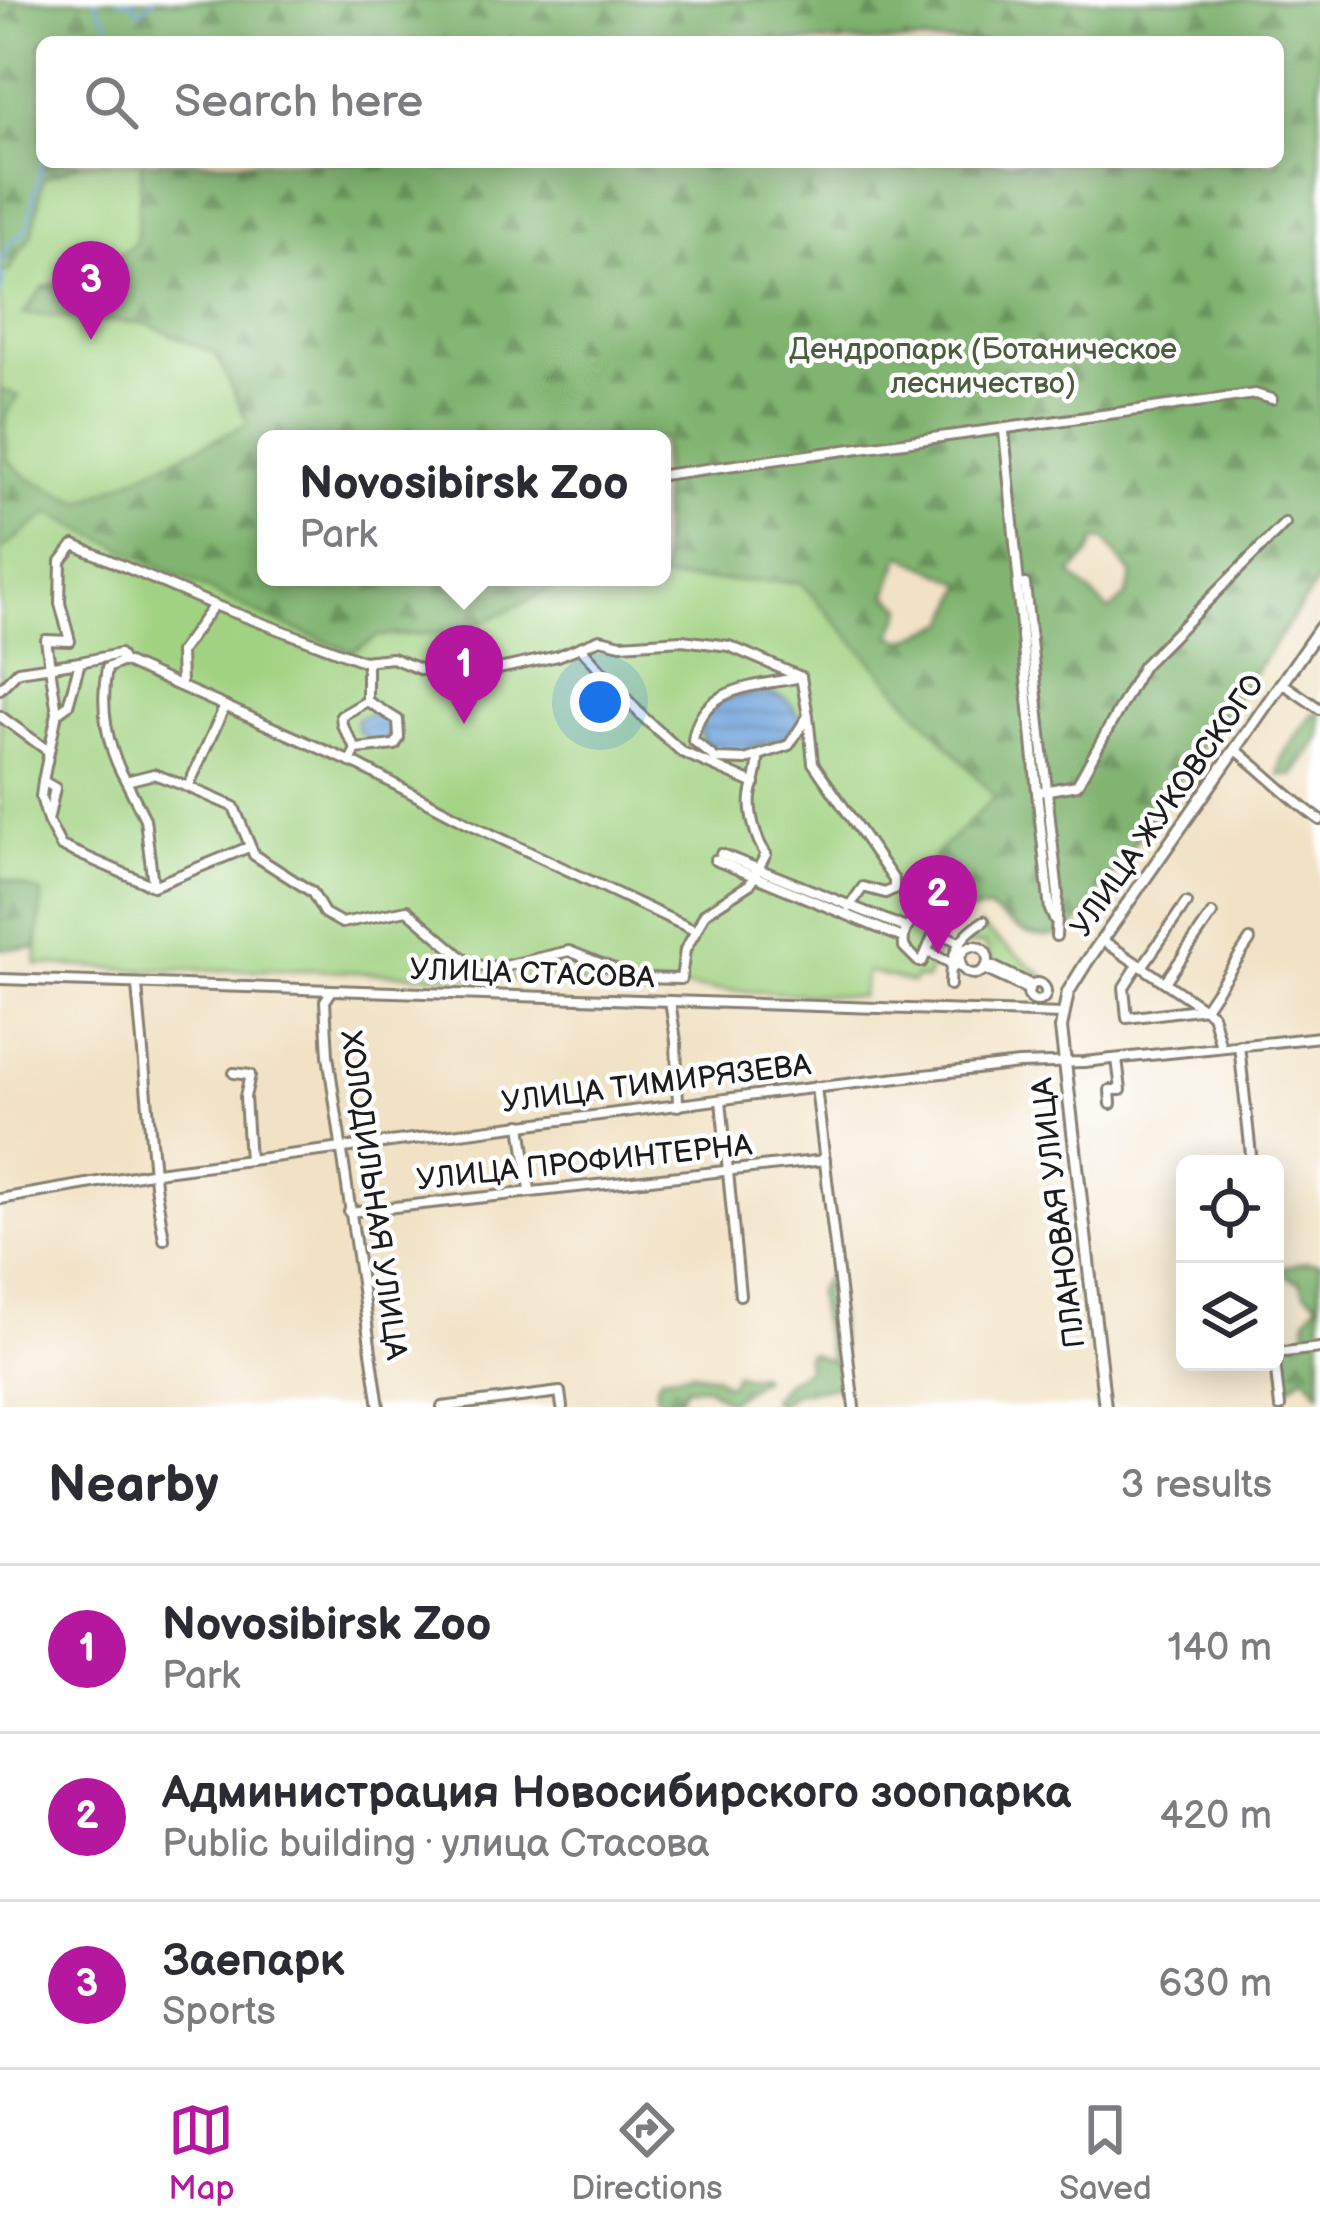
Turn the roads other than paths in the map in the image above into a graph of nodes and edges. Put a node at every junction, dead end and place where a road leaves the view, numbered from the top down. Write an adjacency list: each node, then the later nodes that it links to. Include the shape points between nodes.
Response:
1 (1272, 399): 2 (street, via 1255,394)
2 (1004, 431): 3 (street); 32 (street)
3 (671, 474)
4 (1285, 523): 32 (street, via 1143,666 1077,785)
5 (214, 605): 9 (street); 11 (street, via 74,545 61,561 70,641 46,640); 14 (street, via 180,652)
6 (1320, 628): 13 (main road, УЛИЦА ЖУКОВСКОГО)
7 (581, 648): 9 (street, via 476,674); 12 (street, via 600,640 682,640 729,646); 26 (street)
8 (123, 661): 10 (street, via 119,654); 14 (street); 29 (street, via 107,668 104,688 110,740)
9 (367, 661): 16 (street)
10 (80, 662): 11 (street); 19 (street, via 68,705)
11 (52, 665): 15 (street, via 18,671); 19 (street)
12 (801, 676): 21 (street); 22 (street, via 710,701 696,716)
13 (1281, 682): 18 (street); 25 (main road, УЛИЦА ЖУКОВСКОГО)
14 (181, 685): 17 (street)
15 (0, 688)
16 (367, 701): 23 (street, via 341,716); 23 (street, via 398,720 399,738 382,749)
17 (225, 706): 28 (street); 31 (street)
18 (1320, 709)
19 (57, 713): 24 (street)
20 (0, 716): 24 (street)
21 (808, 716): 27 (street, via 789,745); 39 (street, via 813,763 894,880 885,893 863,887)
22 (693, 740): 26 (street); 27 (street, via 716,759)
23 (356, 748): 28 (street)
24 (47, 749): 37 (street, via 43,781 55,788 47,821 61,846)
25 (1235, 749): 33 (street); 46 (main road, УЛИЦА ЖУКОВСКОГО)
26 (682, 752): 30 (street)
27 (758, 757): 30 (street)
28 (350, 762): 42 (street)
29 (126, 781): 31 (street, via 154,774); 37 (street, via 145,819)
30 (755, 784): 36 (street, via 750,800 766,854)
31 (188, 787): 34 (street, via 234,807)
32 (1041, 792): 45 (street, via 1058,894)
33 (1320, 820)
34 (249, 847): 37 (street); 42 (street, via 312,892 335,921 407,910 471,965 500,967 568,951 637,978 681,979)
35 (718, 857): 36 (street)
36 (757, 873): 39 (street); 42 (street, via 705,913); 44 (street)
37 (153, 886)
38 (1186, 903): 52 (street)
39 (849, 907): 44 (street)
40 (1212, 914): 54 (street)
41 (984, 921): 48 (street)
42 (697, 931)
43 (938, 932): 44 (street, via 939,922 927,917); 48 (street); 49 (street)
44 (904, 933): 49 (street, via 914,960)
45 (1056, 937)
46 (1102, 940): 52 (street); 61 (main road, УЛИЦА ЖУКОВСКОГО)
47 (1250, 940): 60 (street)
48 (957, 946): 50 (street); 51 (street, via 977,946); 51 (street, via 966,970)
49 (930, 952): 50 (street)
50 (950, 963): 55 (street)
51 (986, 966): 57 (street)
52 (1140, 966): 54 (street); 60 (street, via 1124,987 1127,1018)
53 (0, 980): 56 (street, УЛИЦА СТАСОВА)
54 (1165, 982): 60 (street)
55 (950, 985)
56 (137, 986): 58 (street, УЛИЦА СТАСОВА); 77 (street)
57 (1030, 987): 57 (street, via 1047,983 1041,1003 1031,998)
58 (331, 992): 59 (street, УЛИЦА СТАСОВА); 73 (street, ХОЛОДИЛЬНАЯ УЛИЦА, via 325,1001)
59 (670, 1001): 61 (street, УЛИЦА СТАСОВА); 71 (street)
60 (1205, 1008): 64 (street)
61 (1062, 1014): 66 (main road, ПЛАНОВАЯ УЛИЦА)
62 (1320, 1037): 63 (street, УЛИЦА ТИМИРЯЗЕВА)
63 (1239, 1045): 64 (street, УЛИЦА ТИМИРЯЗЕВА); 74 (street)
64 (1221, 1047): 65 (street, УЛИЦА ТИМИРЯЗЕВА)
65 (1117, 1059): 66 (street, УЛИЦА ТИМИРЯЗЕВА); 70 (street, via 1120,1090 1110,1090)
66 (1065, 1063): 68 (street, УЛИЦА ТИМИРЯЗЕВА); 91 (main road, ПЛАНОВАЯ УЛИЦА)
67 (234, 1073): 75 (street, via 250,1075)
68 (816, 1088): 69 (street, УЛИЦА ТИМИРЯЗЕВА); 76 (street)
69 (721, 1100): 71 (street, УЛИЦА ТИМИРЯЗЕВА); 78 (street)
70 (1111, 1105)
71 (678, 1106): 72 (street, УЛИЦА ТИМИРЯЗЕВА)
72 (521, 1124): 73 (street, УЛИЦА ТИМИРЯЗЕВА); 79 (street)
73 (340, 1148): 75 (street, УЛИЦА ТИМИРЯЗЕВА); 81 (street, ХОЛОДИЛЬНАЯ УЛИЦА)
74 (1251, 1155)
75 (249, 1160): 77 (street, УЛИЦА ТИМИРЯЗЕВА)
76 (825, 1160): 78 (street, УЛИЦА ПРОФИНТЕРНА); 90 (street)
77 (157, 1172): 80 (street, УЛИЦА ТИМИРЯЗЕВА); 82 (street)
78 (728, 1172): 79 (street, УЛИЦА ПРОФИНТЕРНА); 83 (street)
79 (530, 1190): 81 (street, УЛИЦА ПРОФИНТЕРНА)
80 (0, 1198)
81 (349, 1212): 87 (street, ХОЛОДИЛЬНАЯ УЛИЦА)
82 (164, 1239)
83 (740, 1295)
84 (1320, 1348): 85 (street)
85 (1284, 1352)
86 (1276, 1371): 92 (street)
87 (379, 1407)
88 (442, 1407): 89 (street, via 560,1392)
89 (562, 1407)
90 (854, 1407)
91 (1105, 1407)
92 (1280, 1407)

